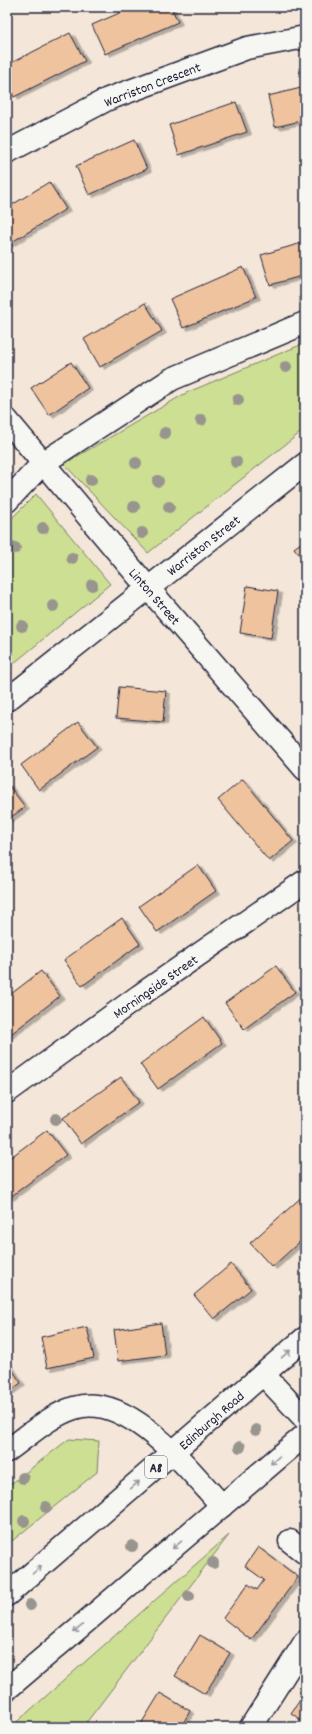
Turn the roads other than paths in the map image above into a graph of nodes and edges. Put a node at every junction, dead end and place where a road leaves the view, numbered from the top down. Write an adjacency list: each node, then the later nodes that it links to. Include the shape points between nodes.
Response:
1 (305, 37): 2 (street, Warriston Crescent, via 247,48 108,99)
2 (7, 152)
3 (305, 323): 5 (street, via 172,379)
4 (7, 420): 5 (street, Linton Street)
5 (42, 463): 7 (street); 8 (street, Linton Street)
6 (305, 464): 8 (street, Warriston Street)
7 (7, 501)
8 (148, 588): 9 (street, Warriston Street); 10 (street, Linton Street)
9 (7, 700)
10 (305, 769)
11 (305, 881): 12 (street, Morningside Street)
12 (7, 1092)
13 (305, 1338): 14 (street, Edinburgh Road / A8, one-way to 13)
14 (263, 1374): 15 (street); 18 (street, Edinburgh Road / A8)
15 (305, 1419)
16 (305, 1435): 19 (street, one-way to 19)
17 (7, 1451): 18 (street, via 56,1416 75,1407 95,1406 119,1412 136,1421 152,1432)
18 (173, 1453): 19 (street); 20 (street, Edinburgh Road / A8, one-way to 18)
19 (222, 1506): 22 (street, one-way to 22)
20 (7, 1595)
21 (305, 1642): 23 (street)
22 (7, 1689)
23 (252, 1727)

